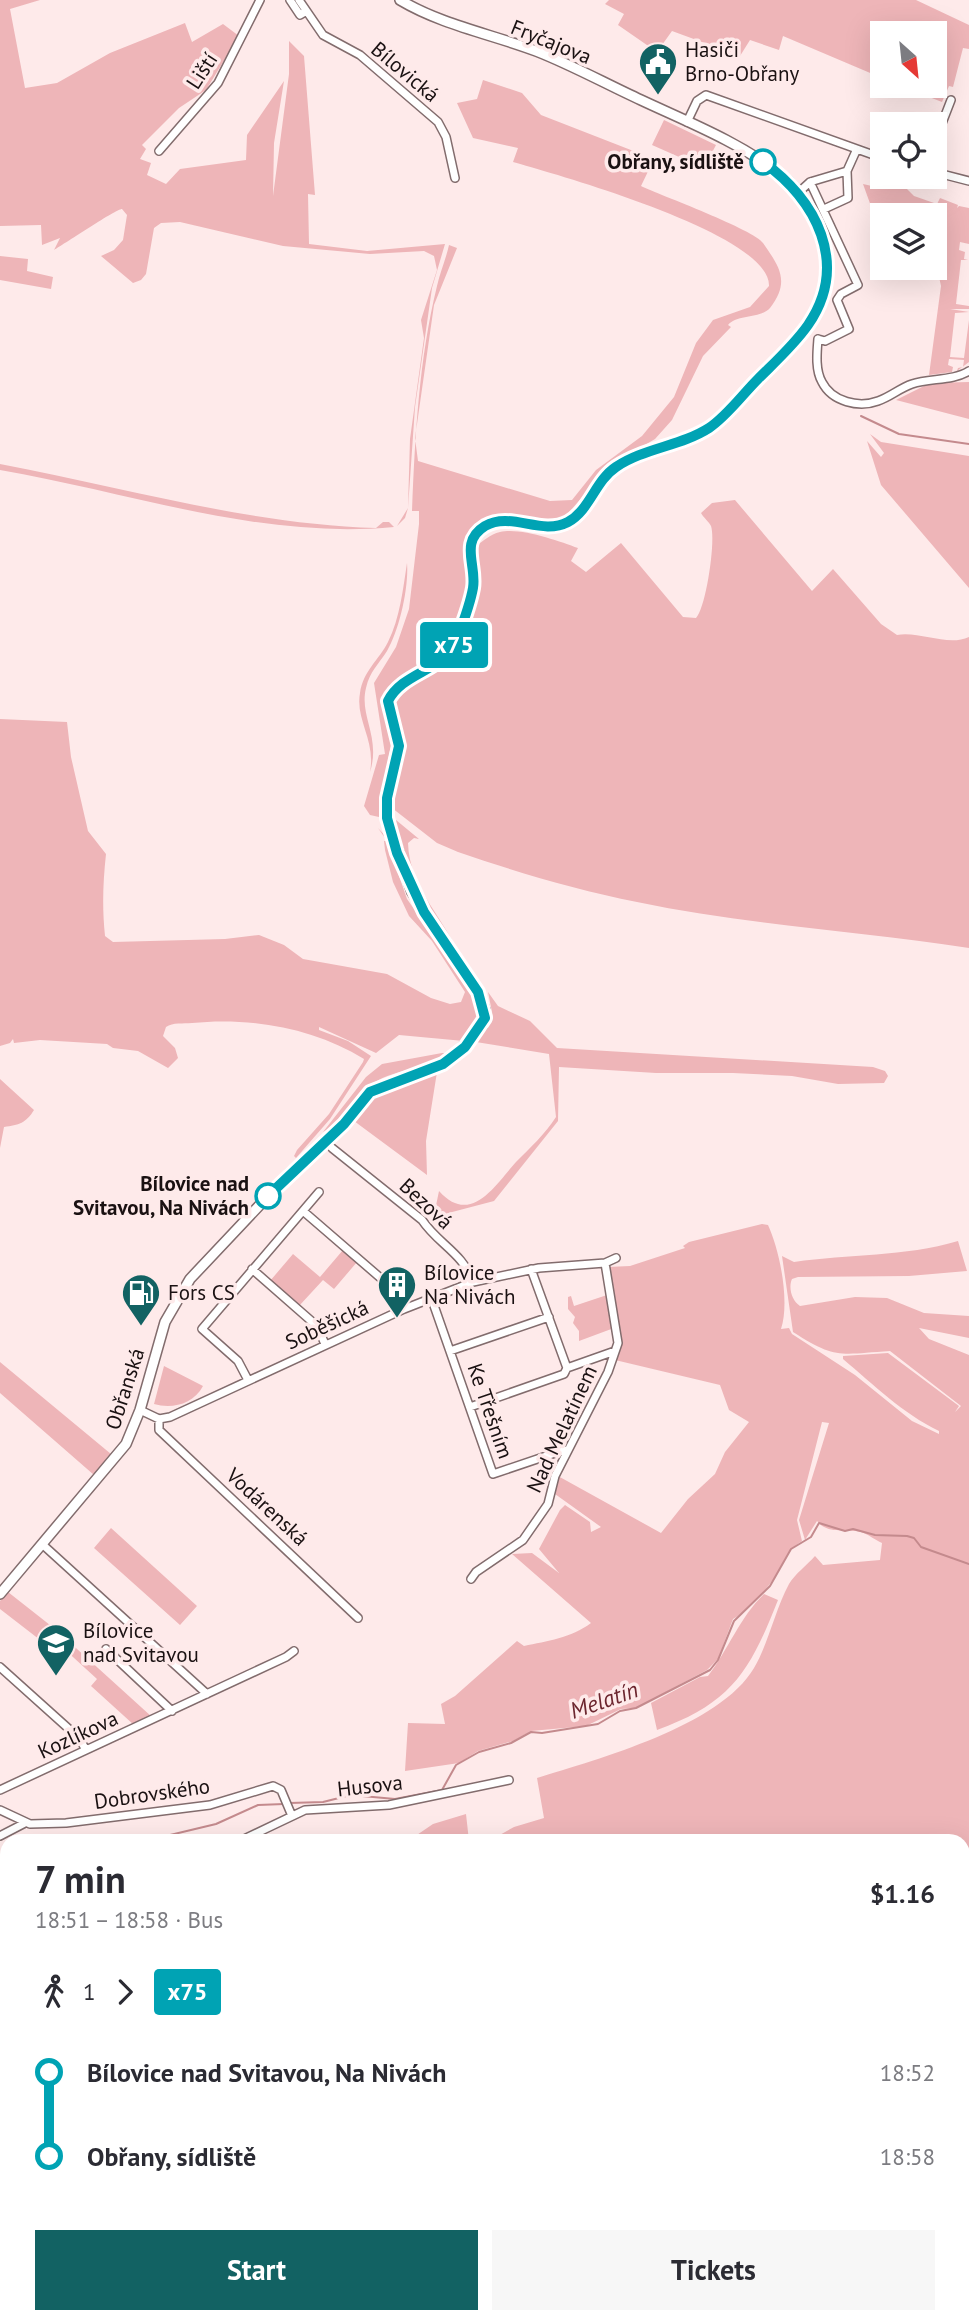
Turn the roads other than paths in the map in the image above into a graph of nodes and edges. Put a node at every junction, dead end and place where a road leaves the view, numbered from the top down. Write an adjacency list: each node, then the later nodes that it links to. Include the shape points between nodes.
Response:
1 (260, 0): 9 (street, Liští, via 218,83)
2 (290, 0): 5 (street, Bílovická, via 300,15)
3 (299, 0): 5 (street, Bílovická)
4 (400, 0): 8 (main road, Fryčajova, via 435,18 538,52)
5 (305, 12): 14 (street, Bílovická, via 323,35 360,55 438,122)
6 (951, 100): 7 (street)
7 (946, 112)
8 (687, 122): 10 (street, via 697,101 706,95); 17 (main road, Fryčajova, via 765,163)
9 (159, 151)
10 (856, 151): 11 (street); 12 (street)
11 (870, 155)
12 (848, 171): 16 (street); 18 (street, via 848,198)
13 (947, 175): 15 (street)
14 (455, 178)
15 (969, 181)
16 (810, 182): 17 (street); 18 (street)
17 (799, 192): 19 (main road, Fryčajova, via 820,228 826,252 826,279)
18 (824, 209): 20 (street, via 858,285 837,300 849,329 825,341)
19 (809, 324): 20 (street); 22 (main road, Fryčajova, via 711,427 616,466 568,522 543,527 507,521 484,527 468,551 474,585 456,643 439,662 400,684 388,701 399,746 387,818 412,892 482,999 485,1018)
20 (818, 339): 21 (street, via 822,383 838,398 855,404 877,402 913,383)
21 (968, 373)
22 (470, 1042): 42 (main road, Obřanská, via 443,1064 370,1092 344,1124 296,1167 199,1269 167,1316)
23 (332, 1148): 24 (street, Bezová)
24 (346, 1160): 25 (street); 32 (street, Bezová, via 422,1220 432,1235 460,1257)
25 (340, 1168)
26 (319, 1192): 27 (street)
27 (303, 1211): 30 (street); 34 (street, via 391,1287)
28 (616, 1258): 29 (street, Soběšická)
29 (605, 1263): 31 (street, Soběšická); 38 (street, Nad Melatínem, via 618,1343)
30 (252, 1269): 36 (street, via 317,1326); 40 (street, via 202,1329 238,1361)
31 (531, 1269): 32 (street, Soběšická); 35 (street)
32 (473, 1282): 33 (street, Soběšická)
33 (431, 1297): 34 (street, Soběšická); 37 (street, Ke Třešním)
34 (404, 1308): 36 (street, Soběšická)
35 (549, 1317): 37 (street); 39 (street)
36 (325, 1344): 40 (street, Soběšická)
37 (450, 1351): 41 (street, Ke Třešním)
38 (615, 1351): 39 (street); 46 (street, Nad Melatínem, via 555,1476 548,1504 523,1540)
39 (567, 1368): 41 (street, via 564,1374)
40 (248, 1380): 43 (street, Soběšická)
41 (470, 1407): 44 (street, Ke Třešním, via 493,1474)
42 (140, 1410): 43 (street); 45 (main road, Obřanská, via 123,1448)
43 (159, 1419): 48 (street, Vodárenská, via 159,1430)
44 (559, 1454)
45 (42, 1544): 47 (main road, Obřanská); 52 (street)
46 (471, 1579)
47 (0, 1594)
48 (358, 1618)
49 (106, 1649): 53 (street)
50 (294, 1651): 52 (street, Kozlíkova)
51 (0, 1667): 54 (street, via 79,1738)
52 (207, 1694): 53 (street, Kozlíkova)
53 (172, 1711): 54 (street, Kozlíkova)
54 (86, 1750): 56 (street, Kozlíkova)
55 (509, 1780): 58 (street, Husova, via 389,1805)
56 (0, 1790)
57 (0, 1810): 59 (street)
58 (292, 1815): 59 (street, Dobrovského, via 281,1790 272,1786 210,1805 66,1823); 61 (street, Husova)
59 (25, 1823): 60 (street, Dobrovského)
60 (4, 1834)
61 (254, 1834)

